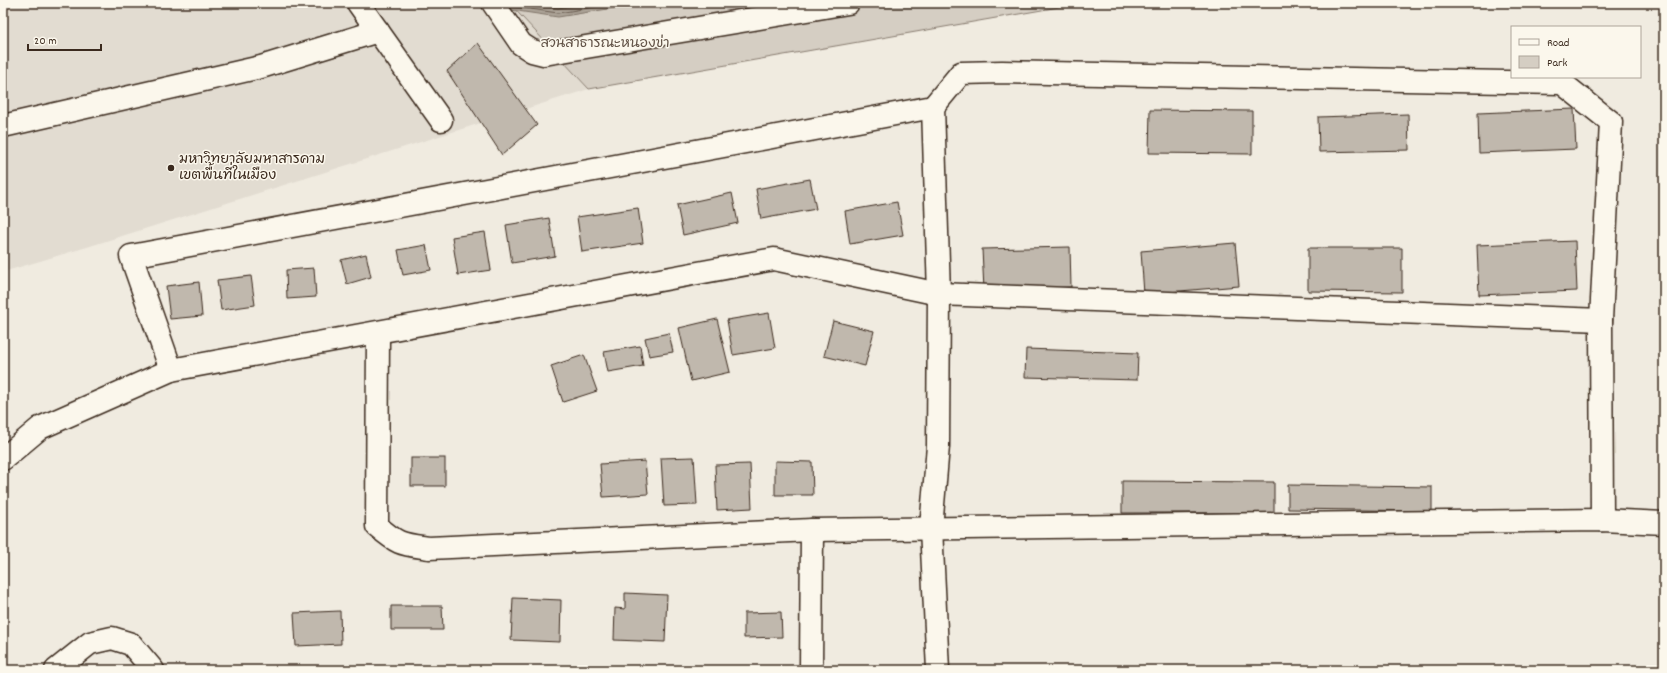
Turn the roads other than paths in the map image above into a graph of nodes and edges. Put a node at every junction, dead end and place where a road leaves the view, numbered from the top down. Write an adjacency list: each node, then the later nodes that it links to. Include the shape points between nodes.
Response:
1 (358, 3): 4 (street)
2 (492, 3): 3 (street, via 521,44 532,51 544,54)
3 (848, 3)
4 (378, 31): 6 (street); 7 (street, via 262,67)
5 (933, 107): 8 (street); 9 (street, via 961,73 1562,83 1611,122); 11 (street, via 131,256)
6 (441, 120)
7 (3, 126)
8 (939, 294): 9 (street); 10 (street, via 774,259); 15 (street, via 938,446)
9 (1601, 320): 13 (street)
10 (378, 333): 11 (street); 16 (street, via 377,526 402,544 429,548)
11 (171, 370): 12 (street, via 40,428)
12 (3, 459)
13 (1602, 520): 14 (street); 15 (street)
14 (1664, 523)
15 (931, 528): 16 (street); 20 (street)
16 (812, 530): 19 (street)
17 (56, 670): 18 (street, via 90,643 112,638 131,644)
18 (153, 670)
19 (811, 670)
20 (938, 670)

